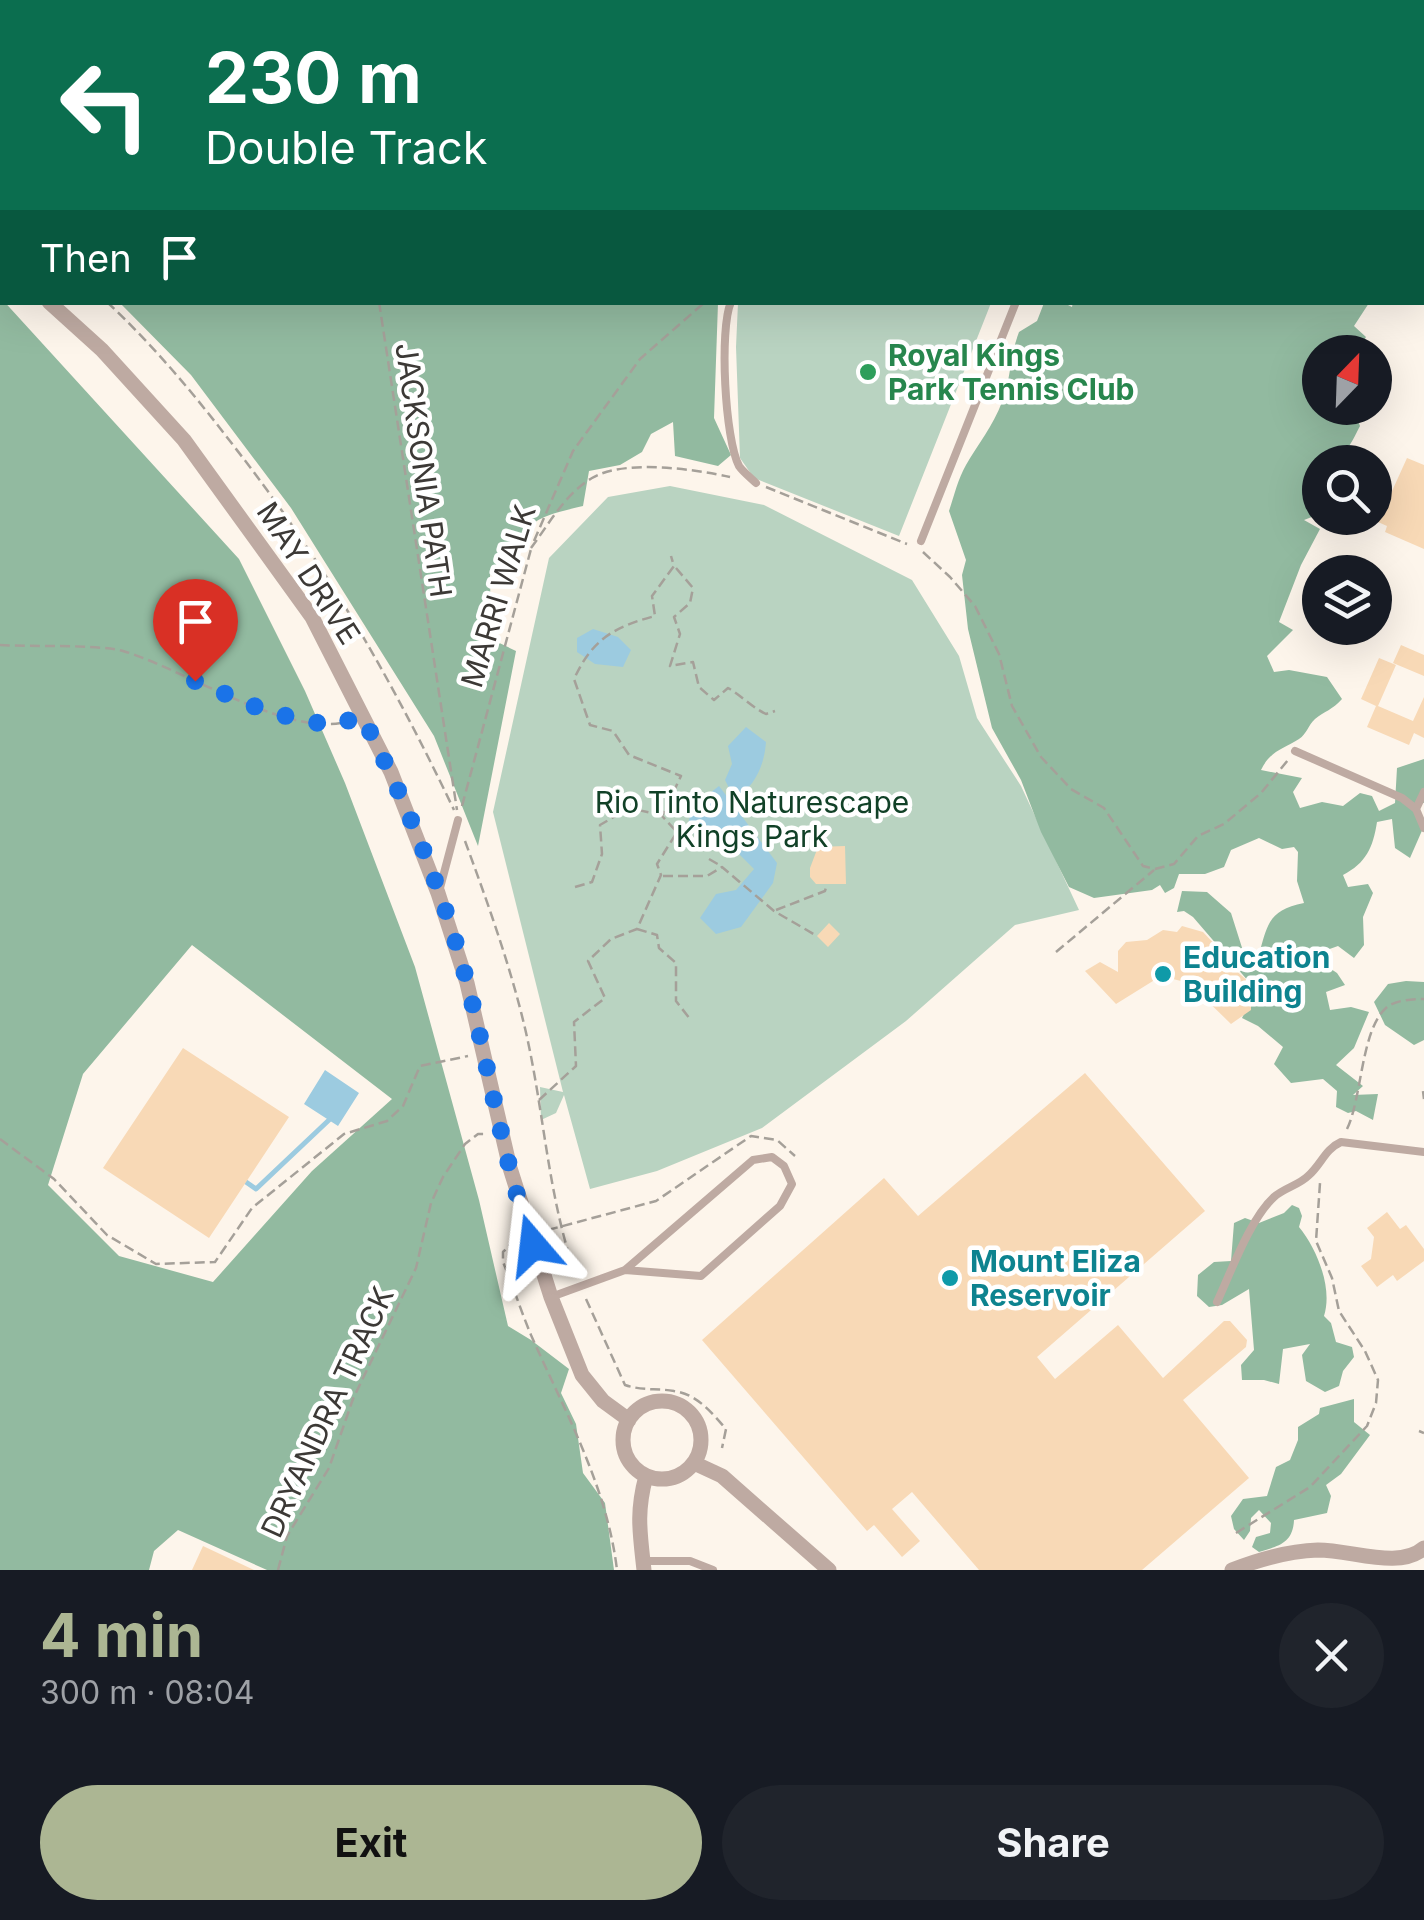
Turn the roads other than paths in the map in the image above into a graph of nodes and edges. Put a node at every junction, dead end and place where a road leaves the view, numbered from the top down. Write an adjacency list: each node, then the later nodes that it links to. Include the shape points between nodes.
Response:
1 (53, 305): 11 (street, MAY DRIVE, via 184,440 312,617 391,772)
2 (730, 305): 4 (lane, via 725,348 732,440 739,466)
3 (1015, 305): 5 (lane)
4 (756, 483)
5 (922, 541)
6 (1295, 752): 8 (lane)
7 (1424, 792): 8 (lane)
8 (1416, 810): 10 (lane)
9 (458, 820): 11 (lane)
10 (1424, 828)
11 (438, 893): 14 (street, MAY DRIVE)
12 (1424, 1152): 15 (lane, via 1340,1142 1330,1147 1304,1180 1274,1196)
13 (625, 1270): 13 (lane, via 753,1160 772,1157 784,1166 792,1184 780,1206 702,1276); 14 (lane)
14 (551, 1297): 16 (street, MAY DRIVE, via 582,1375)
15 (1218, 1302)
16 (629, 1420): 17 (street, via 651,1403 678,1404 698,1424); 18 (street, via 624,1445)
17 (694, 1464): 18 (street, via 672,1478); 23 (street, via 722,1476)
18 (646, 1476): 20 (street, via 638,1506)
19 (1424, 1548): 21 (street)
20 (644, 1566): 22 (lane, via 690,1561)
21 (1400, 1567): 24 (street, via 1320,1550)
22 (713, 1570)
23 (829, 1570)
24 (1232, 1570)

